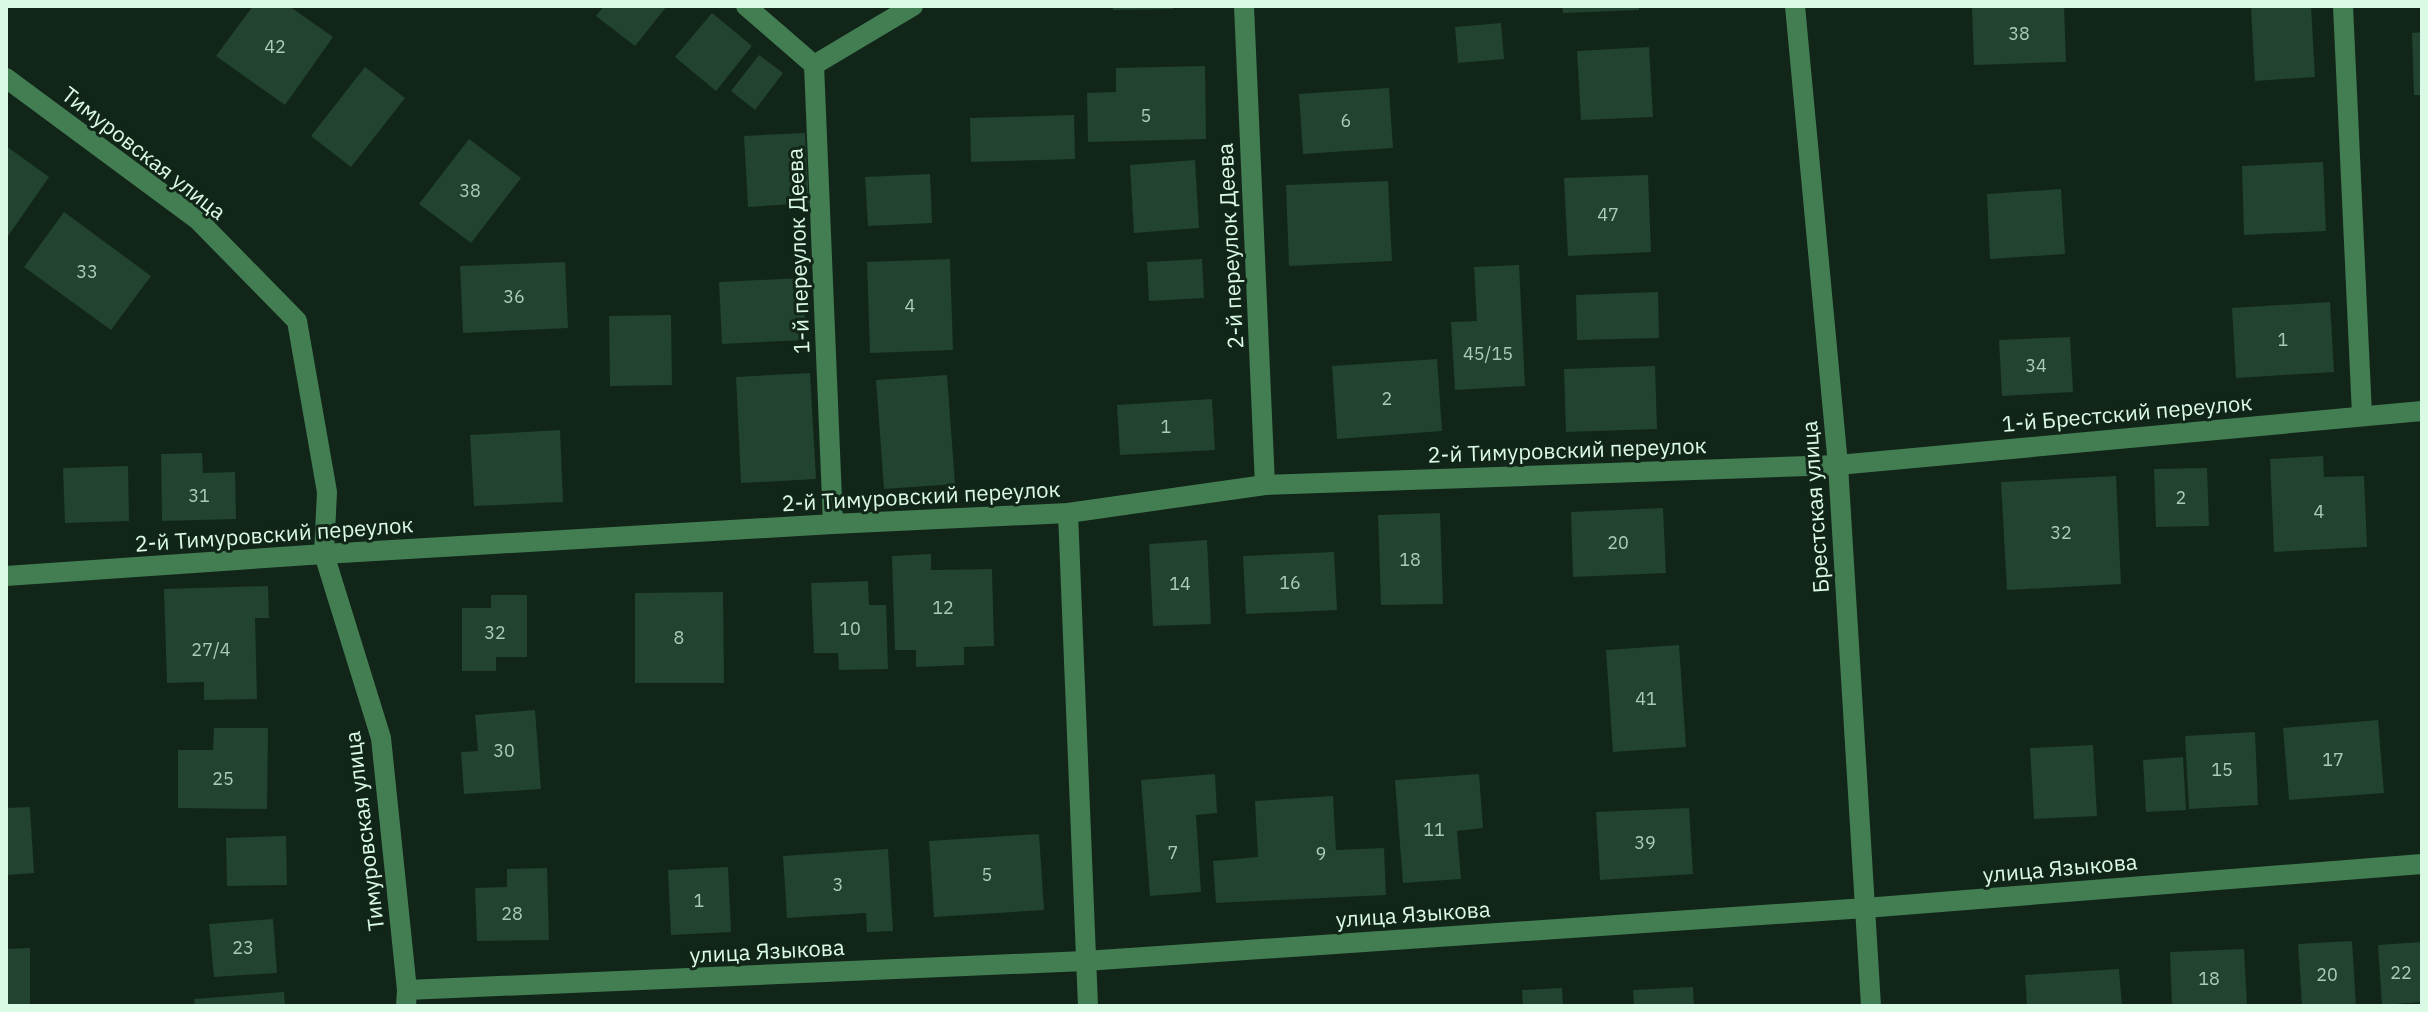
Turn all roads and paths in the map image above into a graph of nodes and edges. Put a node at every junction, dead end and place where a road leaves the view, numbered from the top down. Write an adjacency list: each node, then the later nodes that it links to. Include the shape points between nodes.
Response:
1 (746, 6): 6 (street)
2 (913, 6): 6 (street)
3 (1244, 6): 11 (street, 2-й переулок Деева)
4 (1795, 6): 10 (street, Брестская улица)
5 (2343, 6): 9 (street)
6 (814, 65): 13 (street, 1-й переулок Деева)
7 (6, 78): 14 (street, Тимуровская улица, via 198,220 297,321 327,492)
8 (2422, 411): 9 (street, 1-й Брестский переулок)
9 (2362, 415): 10 (street, 1-й Брестский переулок)
10 (1838, 465): 11 (street, 2-й Тимуровский переулок); 17 (street, Брестская улица)
11 (1265, 485): 12 (street, 2-й Тимуровский переулок)
12 (1068, 513): 13 (street, 2-й Тимуровский переулок); 18 (street)
13 (833, 524): 14 (street, 2-й Тимуровский переулок)
14 (324, 554): 15 (street, 2-й Тимуровский переулок); 19 (street, Тимуровская улица, via 381,738)
15 (6, 576)
16 (2422, 864): 17 (street, улица Языкова)
17 (1865, 908): 18 (street, улица Языкова); 21 (street, Брестская улица)
18 (1085, 961): 19 (street, улица Языкова); 20 (street)
19 (407, 998)
20 (1088, 1006)
21 (1871, 1006)

